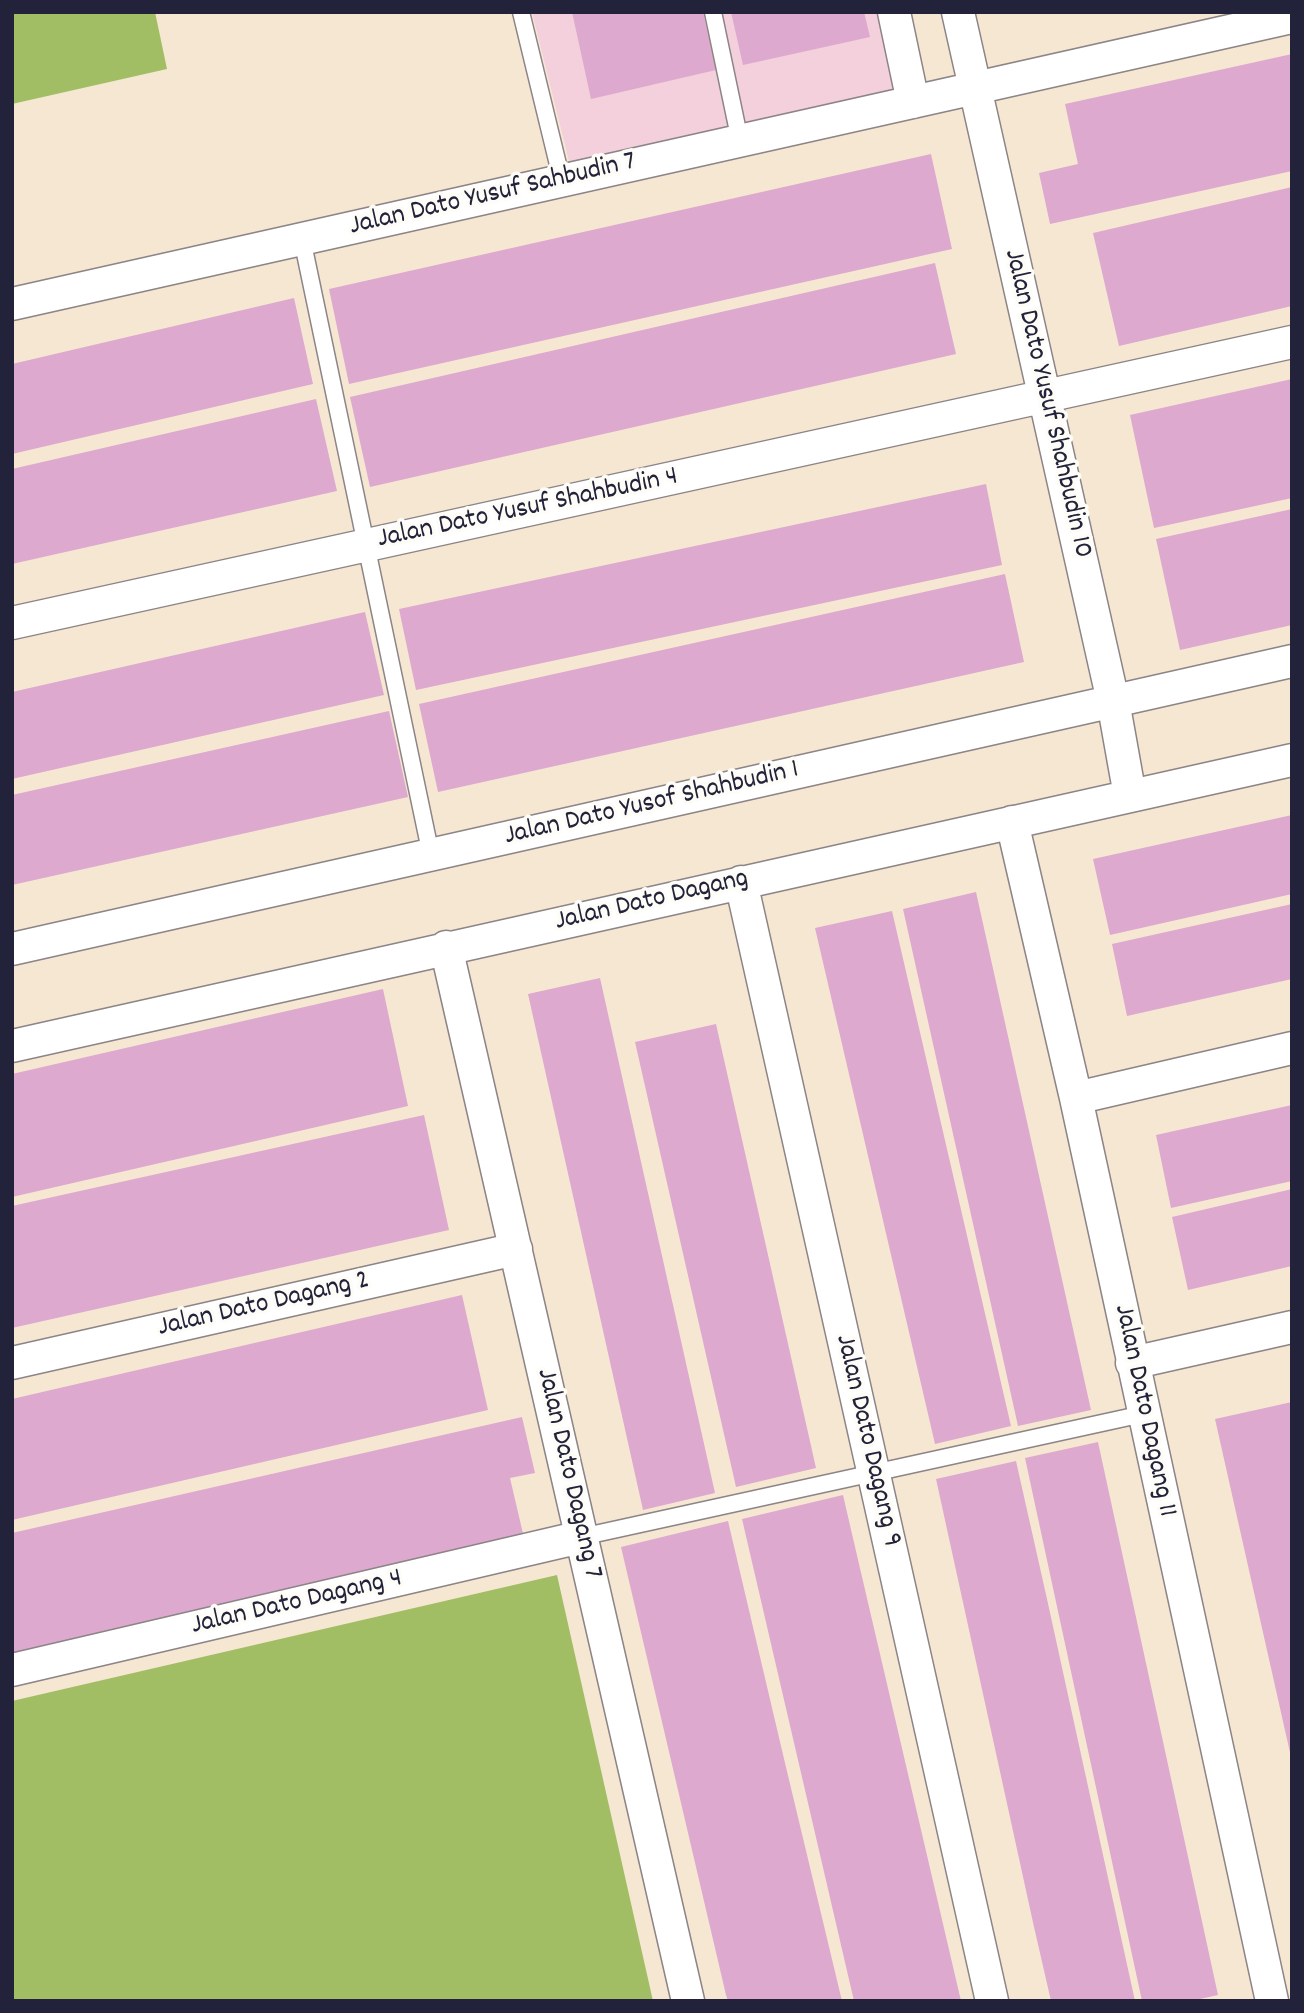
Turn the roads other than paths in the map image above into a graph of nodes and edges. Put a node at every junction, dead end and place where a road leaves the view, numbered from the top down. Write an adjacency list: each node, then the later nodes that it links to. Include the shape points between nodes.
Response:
1 (521, 12): 9 (lane)
2 (713, 12): 8 (lane)
3 (894, 12): 7 (street)
4 (958, 12): 6 (street, Jalan Dato Yusuf Shahbudin 10)
5 (1292, 17): 6 (street, Jalan Dato Yusuf Sahbudin 7)
6 (974, 88): 7 (street, Jalan Dato Yusuf Sahbudin 7); 13 (street, Jalan Dato Yusuf Shahbudin 10)
7 (913, 102): 8 (street, Jalan Dato Yusuf Sahbudin 7)
8 (740, 141): 9 (street, Jalan Dato Yusuf Sahbudin 7)
9 (562, 181): 10 (street, Jalan Dato Yusuf Sahbudin 7)
10 (302, 239): 11 (street, Jalan Dato Yusuf Sahbudin 7); 14 (lane)
11 (12, 304)
12 (1292, 342): 13 (street, Jalan Dato Yusuf Shahbudin 4)
13 (1044, 397): 14 (street, Jalan Dato Yusuf Shahbudin 4); 17 (street, Jalan Dato Yusuf Shahbudin 10)
14 (366, 545): 15 (street, Jalan Dato Yusuf Shahbudin 4); 21 (lane)
15 (12, 623)
16 (1292, 661): 17 (street, Jalan Dato Yusof Shahbudin 1)
17 (1113, 701): 19 (street, Jalan Dato Yusuf Shahbudin 10); 21 (street, Jalan Dato Yusof Shahbudin 1)
18 (1292, 760): 19 (street, Jalan Dato Dagang)
19 (1130, 796): 20 (street, Jalan Dato Dagang)
20 (1012, 822): 22 (street, Jalan Dato Dagang); 27 (street, Jalan Dato Dagang 11)
21 (431, 855): 24 (street, Jalan Dato Yusof Shahbudin 1)
22 (741, 882): 23 (street, Jalan Dato Dagang); 33 (street, Jalan Dato Dagang 9)
23 (446, 947): 25 (street, Jalan Dato Dagang); 28 (street, Jalan Dato Dagang 7)
24 (12, 949)
25 (12, 1045)
26 (1292, 1048): 27 (street)
27 (1076, 1098): 31 (street, Jalan Dato Dagang 11)
28 (516, 1249): 30 (street, Jalan Dato Dagang 2); 34 (street, Jalan Dato Dagang 7)
29 (1292, 1327): 31 (street)
30 (12, 1363)
31 (1132, 1363): 32 (street, Jalan Dato Dagang 11)
32 (1143, 1414): 33 (lane); 38 (street, Jalan Dato Dagang 11)
33 (873, 1473): 34 (lane); 37 (street, Jalan Dato Dagang 9)
34 (581, 1537): 35 (street, Jalan Dato Dagang 4); 36 (street, Jalan Dato Dagang 7)
35 (12, 1671)
36 (688, 2001)
37 (992, 2001)
38 (1272, 2001)

